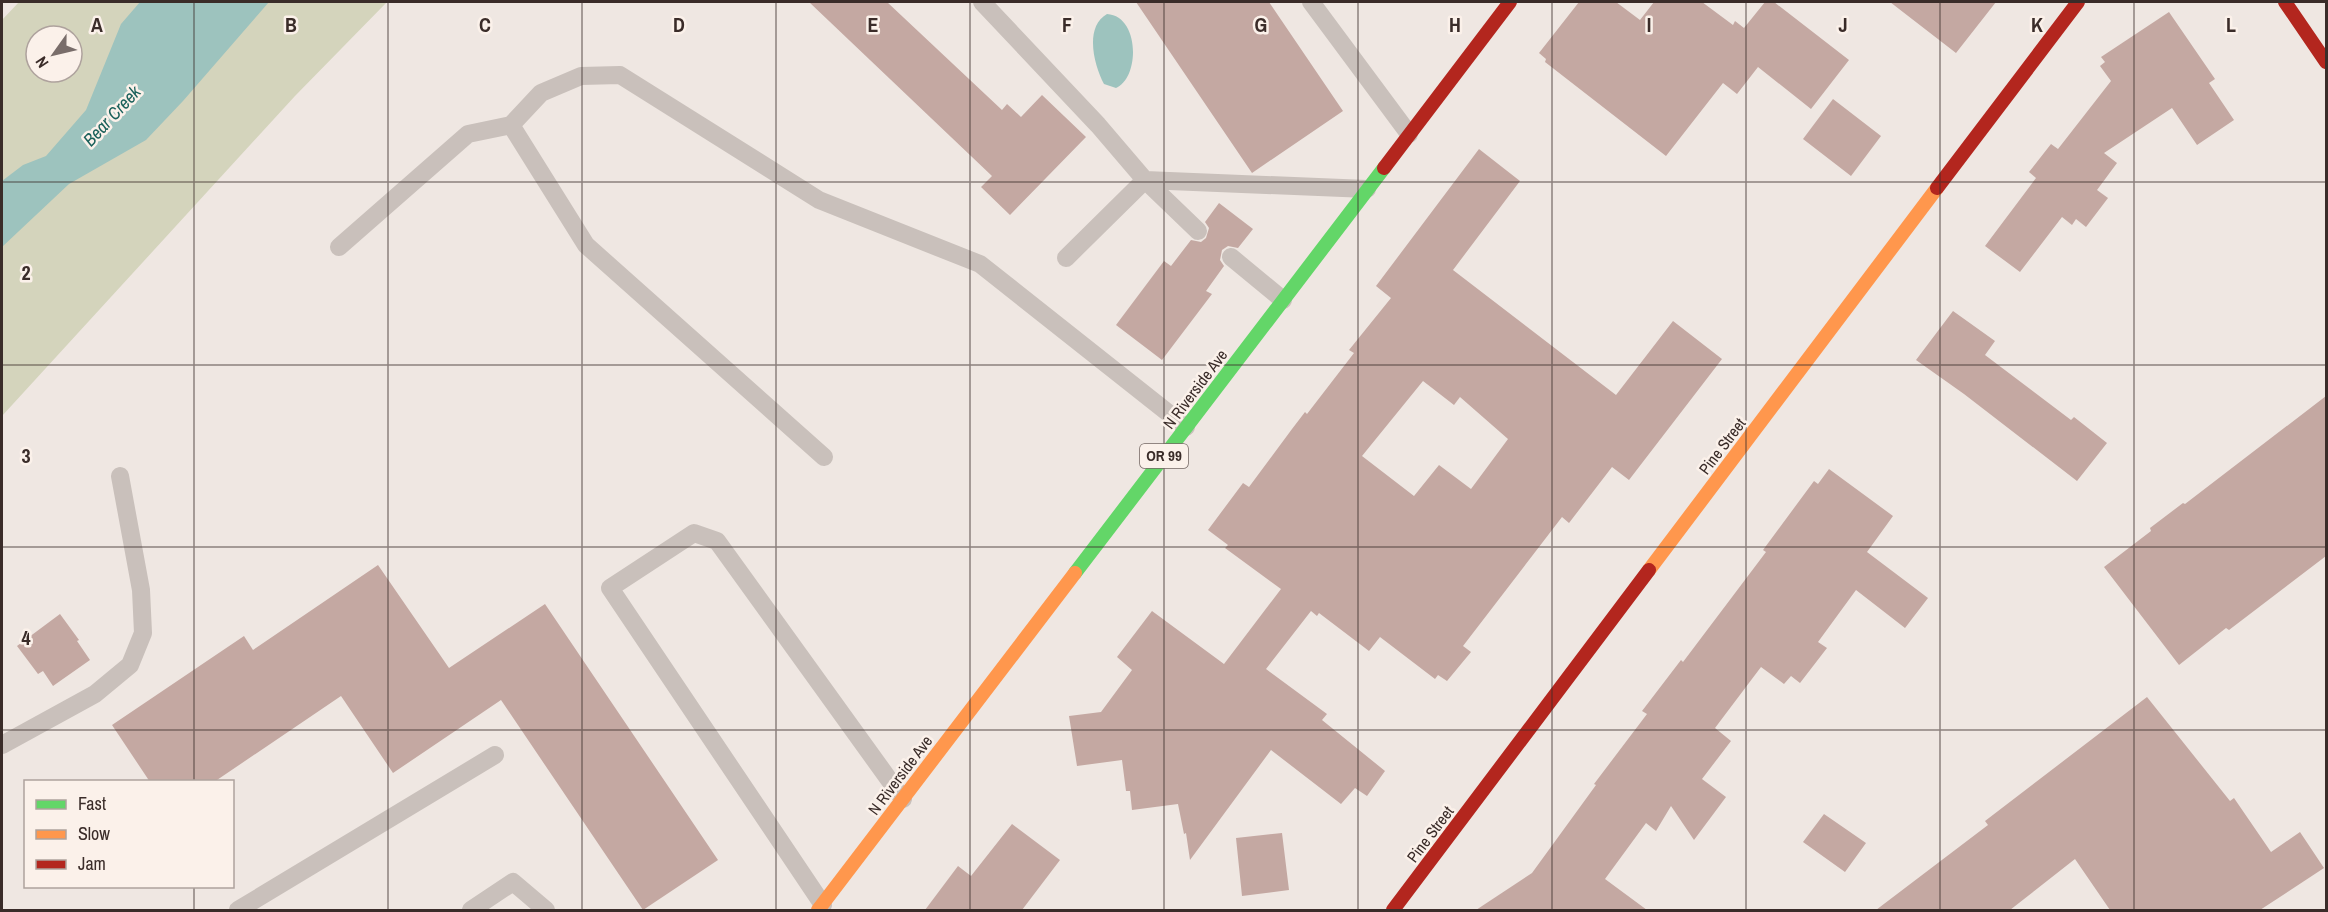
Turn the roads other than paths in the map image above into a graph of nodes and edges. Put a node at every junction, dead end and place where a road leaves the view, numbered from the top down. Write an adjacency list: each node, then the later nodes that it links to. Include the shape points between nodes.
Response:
1 (982, 2): 9 (lane)
2 (1311, 2): 8 (lane)
3 (1510, 2): 8 (main road, N Riverside Ave / OR 99)
4 (2078, 2): 26 (main road, Pine Street)
5 (2285, 2): 6 (main road)
6 (2326, 62)
7 (512, 125): 12 (lane, via 468,134); 16 (lane, via 542,93 581,76 621,75 819,200 980,264); 17 (lane, via 586,244)
8 (1409, 134): 10 (main road, N Riverside Ave / OR 99)
9 (1145, 180): 10 (lane); 11 (lane); 14 (lane)
10 (1367, 189): 15 (main road, N Riverside Ave / OR 99)
11 (1198, 231)
12 (339, 247)
13 (1231, 257): 15 (lane)
14 (1066, 258)
15 (1283, 300): 16 (main road, N Riverside Ave / OR 99)
16 (1186, 427): 21 (main road, N Riverside Ave / OR 99)
17 (824, 457)
18 (120, 476): 19 (lane, via 141,590 143,633 130,665 95,694)
19 (2, 745)
20 (495, 755): 23 (lane)
21 (903, 799): 22 (main road, N Riverside Ave / OR 99); 22 (lane, via 717,542 694,533 610,588)
22 (820, 908)
23 (238, 910)
24 (471, 910): 25 (lane, via 513,882)
25 (546, 910)
26 (1393, 910)

